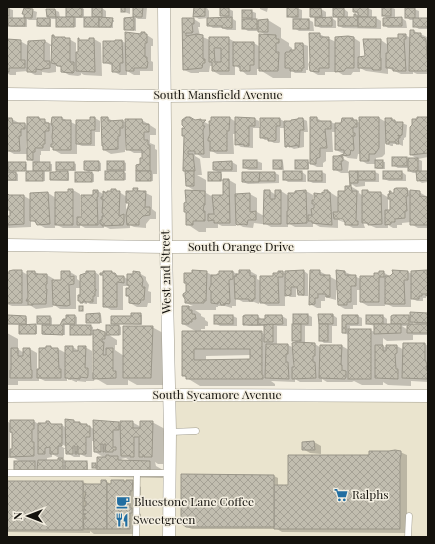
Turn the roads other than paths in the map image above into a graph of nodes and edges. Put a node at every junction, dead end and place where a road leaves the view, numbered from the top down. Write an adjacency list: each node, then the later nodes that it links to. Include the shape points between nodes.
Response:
1 (164, 7): 4 (street, West 2nd Street)
2 (7, 94): 4 (street, South Mansfield Avenue)
3 (428, 94): 4 (street, South Mansfield Avenue)
4 (164, 96): 7 (street, West 2nd Street)
5 (7, 245): 7 (street, South Orange Drive)
6 (428, 246): 7 (street, South Orange Drive)
7 (166, 247): 8 (street, West 2nd Street)
8 (169, 395): 9 (street, South Sycamore Avenue); 10 (street, South Sycamore Avenue); 12 (street, West 2nd Street)
9 (7, 396)
10 (428, 396)
11 (196, 431): 12 (lane)
12 (170, 432): 15 (street, West 2nd Street)
13 (7, 473): 14 (lane)
14 (137, 473): 15 (lane); 17 (lane)
15 (169, 473): 18 (street, West 2nd Street)
16 (409, 516): 19 (lane)
17 (136, 537)
18 (169, 537)
19 (408, 537)

